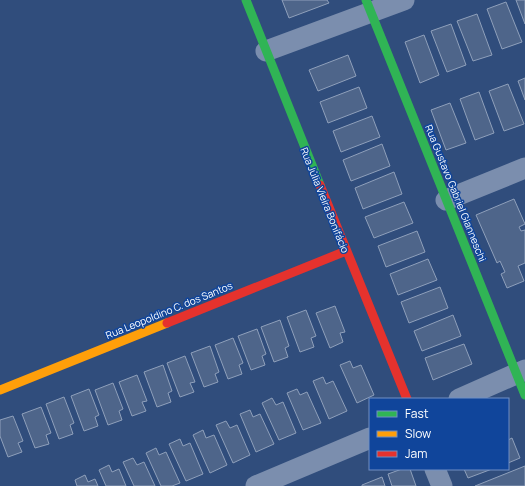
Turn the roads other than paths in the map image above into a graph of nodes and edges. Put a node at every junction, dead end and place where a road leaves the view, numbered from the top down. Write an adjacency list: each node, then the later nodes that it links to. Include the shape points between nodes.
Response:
1 (246, 0): 4 (street, Rua Júlia Vieira Bonifácio)
2 (404, 0): 3 (street)
3 (369, 6): 4 (street); 6 (street, Rua Gustavo Gabriel Gianneschi)
4 (266, 51): 7 (street, Rua Júlia Vieira Bonifácio)
5 (525, 168): 6 (street)
6 (446, 200): 8 (street, Rua Gustavo Gabriel Gianneschi)
7 (346, 251): 9 (street, Rua Leopoldino C. dos Santos); 11 (street, Rua Júlia Vieira Bonifácio)
8 (521, 372): 10 (street, Rua Gustavo Gabriel Gianneschi); 12 (street)
9 (0, 390)
10 (525, 395)
11 (407, 398)
12 (461, 398)
13 (369, 438): 15 (street)
14 (435, 470): 16 (street)
15 (256, 486)
16 (442, 486)

